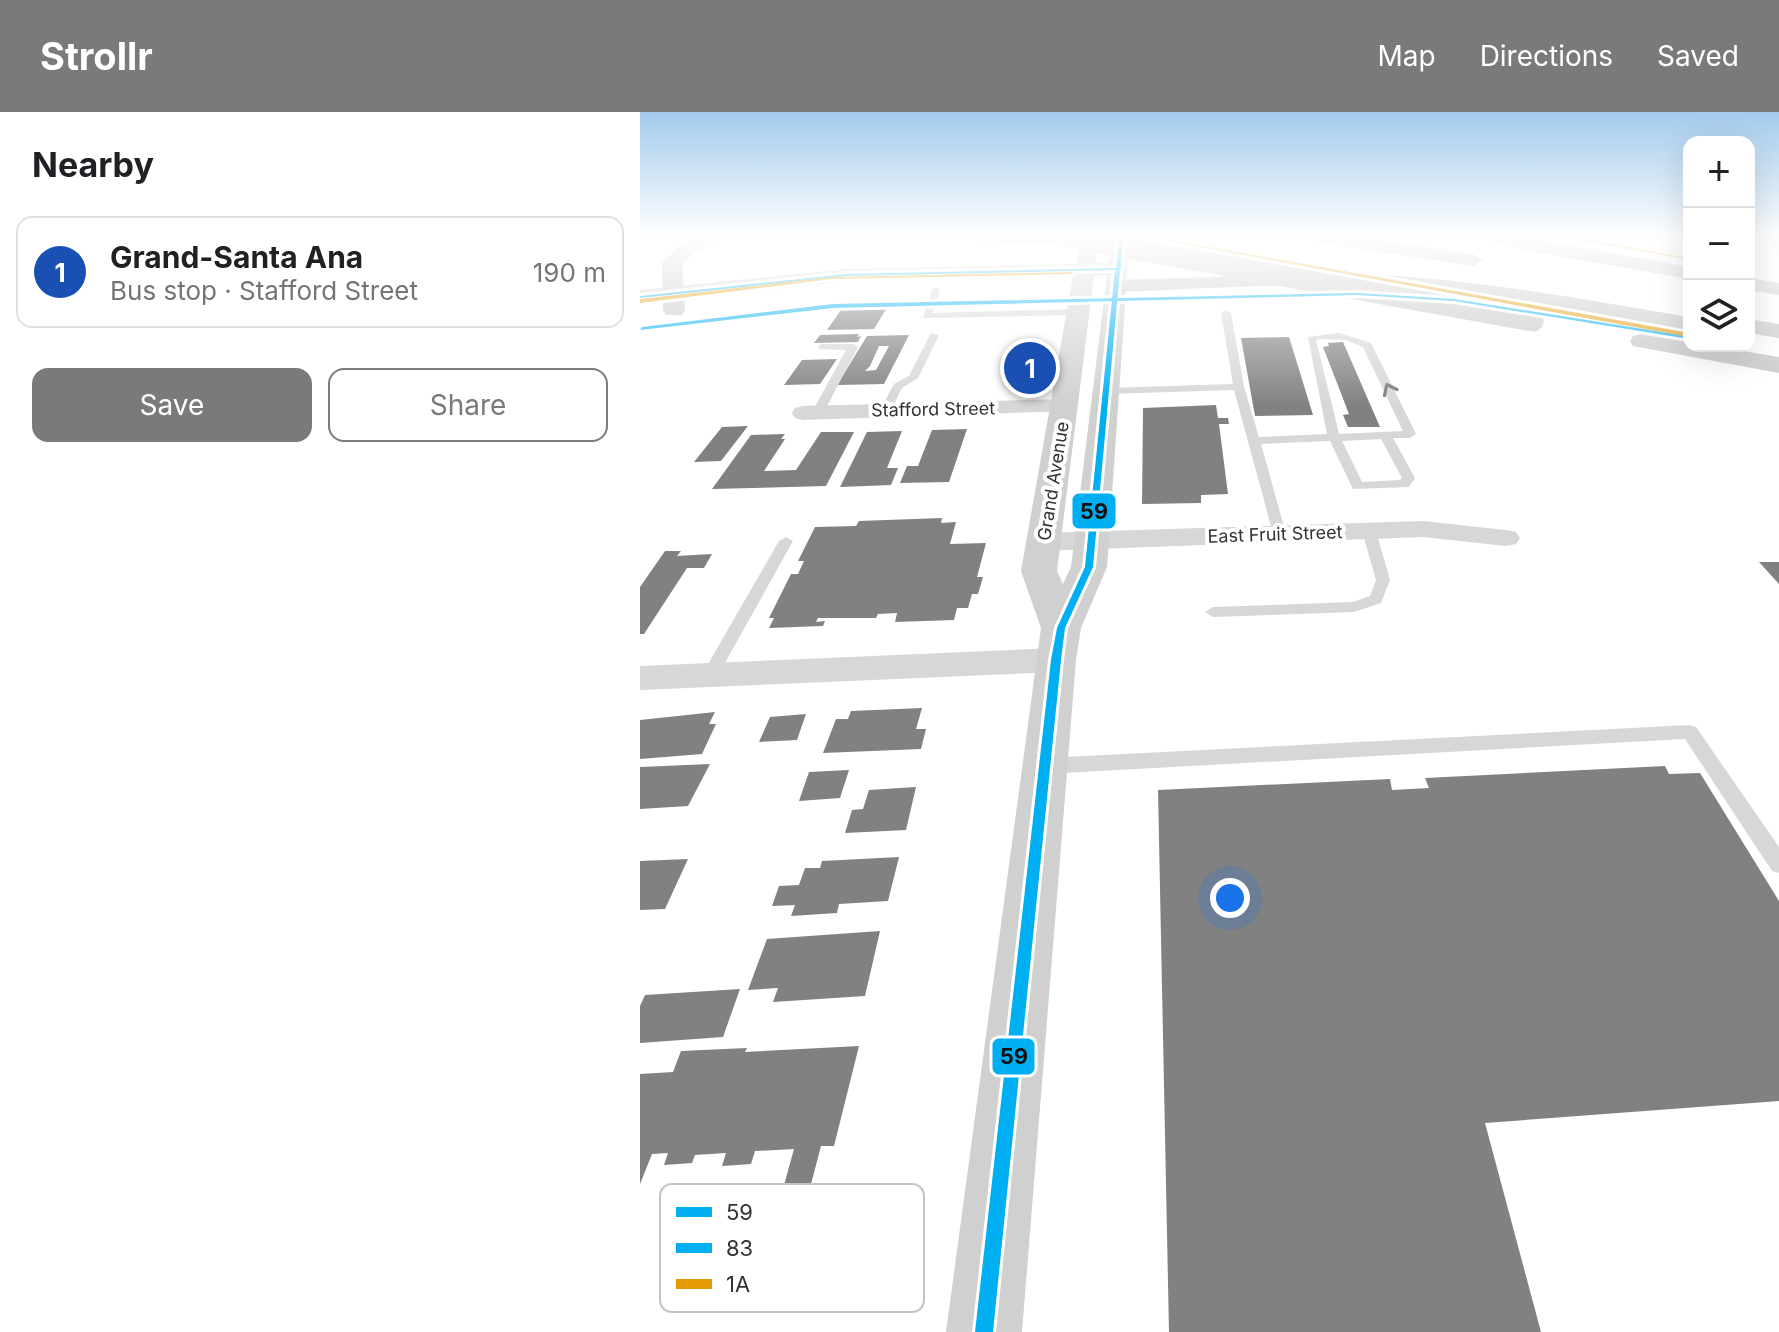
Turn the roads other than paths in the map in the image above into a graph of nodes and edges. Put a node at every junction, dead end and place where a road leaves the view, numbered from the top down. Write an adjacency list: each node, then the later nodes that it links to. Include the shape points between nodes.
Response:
1 (674, 292): 10 (highway)
2 (734, 292): 10 (main road)
3 (860, 292): 10 (main road)
4 (1082, 292): 26 (main road, Grand Avenue)
5 (1117, 292): 25 (main road, Grand Avenue)
6 (1377, 292): 23 (highway, bridge)
7 (1492, 292): 16 (highway)
8 (1541, 292): 15 (highway)
9 (640, 297): 10 (main road)
10 (674, 301): 14 (main road)
11 (1755, 305): 12 (highway)
12 (1779, 309)
13 (1226, 313): 24 (lane)
14 (640, 315)
15 (1683, 315)
16 (1683, 323)
17 (1755, 327): 18 (highway)
18 (1779, 331)
19 (934, 335): 27 (lane, via 913,378 898,386)
20 (1755, 335): 21 (highway)
21 (1779, 339)
22 (823, 347): 28 (lane, via 853,347)
23 (1779, 365)
24 (1239, 387): 25 (lane); 31 (lane)
25 (1107, 391): 35 (main road, Grand Avenue)
26 (1064, 406): 27 (street, Stafford Street); 37 (main road, Grand Avenue)
27 (886, 410): 28 (street, Stafford Street)
28 (810, 412)
29 (1385, 435): 30 (lane); 30 (lane, via 1409,478 1404,484 1358,486); 30 (lane, one-way to 30, via 1410,434 1367,345 1331,335 1311,339)
30 (1334, 437): 31 (lane)
31 (1254, 441): 33 (lane)
32 (1369, 531): 33 (street, East Fruit Street); 34 (street, East Fruit Street, via 1423,529); 38 (lane, via 1383,580 1376,599 1354,607)
33 (1279, 534): 35 (street, East Fruit Street)
34 (1506, 538)
35 (1092, 540): 37 (street, East Fruit Street); 39 (main road, Grand Avenue, via 1089,567)
36 (786, 541): 40 (lane)
37 (1043, 542): 39 (main road, Grand Avenue, via 1039,571)
38 (1213, 612)
39 (1059, 644): 40 (street); 42 (main road, Grand Avenue)
40 (710, 675): 41 (street)
41 (640, 678)
42 (1045, 766): 43 (lane, via 1690,732); 44 (main road, Grand Avenue)
43 (1779, 864)
44 (984, 1332)

